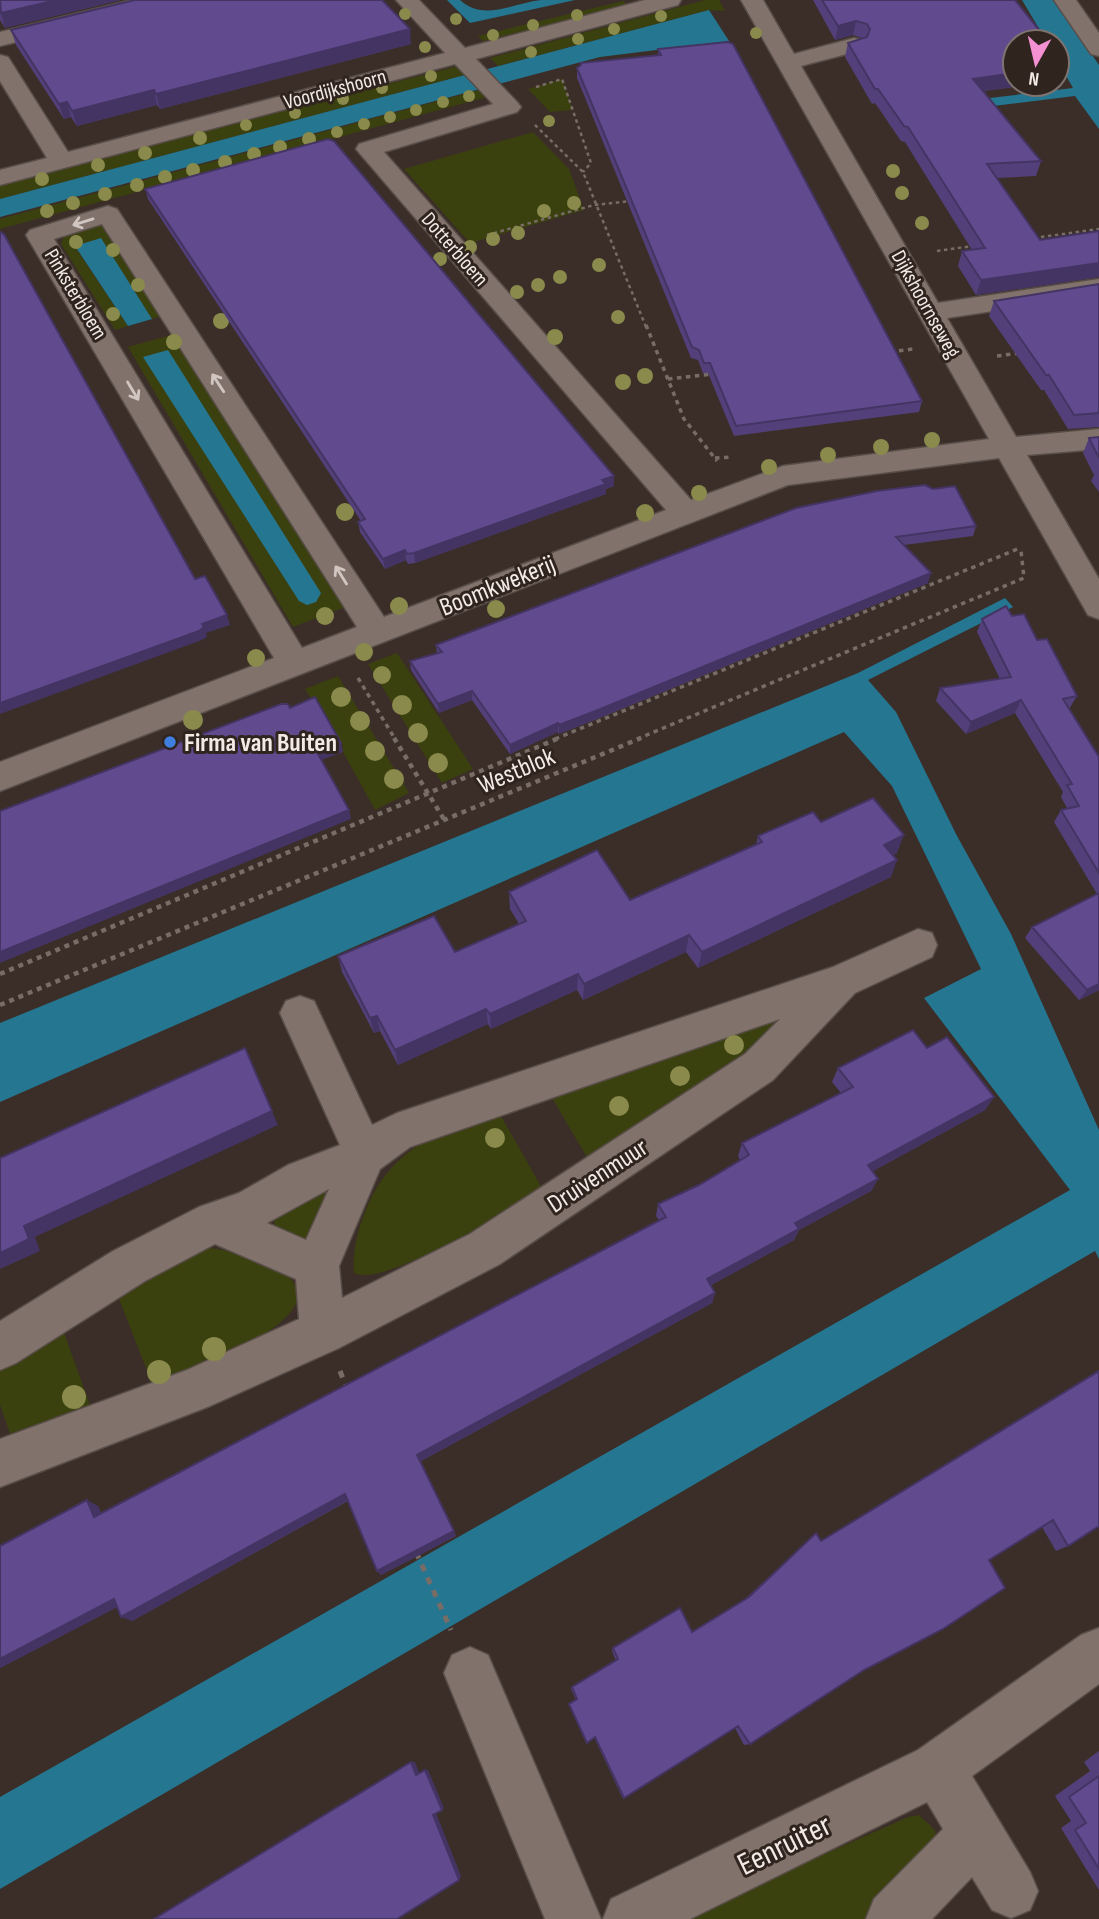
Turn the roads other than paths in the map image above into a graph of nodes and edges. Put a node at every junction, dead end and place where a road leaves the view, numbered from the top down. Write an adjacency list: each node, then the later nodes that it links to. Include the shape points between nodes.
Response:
1 (159, 0): 6 (street)
2 (407, 0): 9 (street)
3 (670, 0): 9 (street, Voordijkshoorn)
4 (752, 0): 11 (street, Dijkshoornseweg)
5 (1065, 0): 8 (street)
6 (1, 38)
7 (854, 44): 11 (street)
8 (1099, 49)
9 (465, 60): 12 (street, Voordijkshoorn); 18 (street, Dotterbloem, via 502,100 368,149)
10 (0, 62): 12 (street)
11 (788, 62): 15 (street, Dijkshoornseweg)
12 (62, 162): 13 (street, Voordijkshoorn)
13 (0, 178)
14 (1099, 287): 15 (street)
15 (930, 312): 17 (street, Dijkshoornseweg)
16 (1099, 439): 17 (street, Boomkwekerij)
17 (1008, 449): 18 (street, Boomkwekerij, via 783,476); 19 (street, Dijkshoornseweg)
18 (684, 511): 20 (street, Boomkwekerij)
19 (1099, 607)
20 (377, 632): 21 (street, Boomkwekerij); 21 (street, Pinksterbloem, one-way to 21, via 108,214 39,235)
21 (294, 663): 22 (street, Boomkwekerij)
22 (0, 776)
23 (918, 945): 24 (street, Druivenmuur)
24 (844, 980): 26 (street, Druivenmuur, via 416,1125 397,1132); 29 (street, Druivenmuur, via 748,1075 485,1249)
25 (300, 1013): 26 (street)
26 (365, 1155): 27 (street, Druivenmuur, via 303,1179 250,1210); 28 (street)
27 (214, 1222): 28 (street); 30 (street, Druivenmuur, via 129,1266)
28 (317, 1266): 29 (street)
29 (323, 1332): 31 (street, Druivenmuur, via 183,1394)
30 (0, 1347)
31 (0, 1462)
32 (1099, 1653): 34 (street, Eenruiter)
33 (470, 1673): 37 (street)
34 (937, 1769): 35 (street); 38 (street, Eenruiter)
35 (977, 1832): 36 (street); 39 (street)
36 (1011, 1892)
37 (573, 1919)
38 (631, 1919)
39 (894, 1919)

